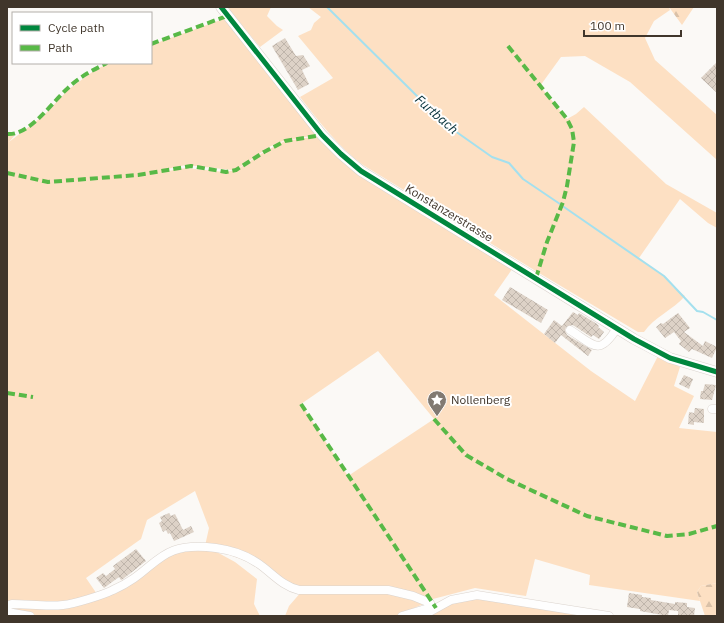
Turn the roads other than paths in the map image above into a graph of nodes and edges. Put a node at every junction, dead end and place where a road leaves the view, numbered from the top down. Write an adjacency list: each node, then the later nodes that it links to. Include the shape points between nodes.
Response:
1 (221, 7): 2 (main road, Konstanzerstrasse, via 322,135 356,167)
2 (617, 328): 3 (street, via 604,345 599,346 594,346); 4 (main road, Konstanzerstrasse, via 670,358)
3 (570, 330)
4 (717, 372)
5 (7, 606): 6 (street, via 64,605 114,590 162,555 188,547 216,548 240,554 259,564 286,586 299,590 388,590 413,596 430,603)
6 (433, 608): 9 (street); 10 (street); 11 (street, via 457,598 484,595)
7 (7, 612): 8 (street)
8 (30, 616)
9 (402, 616)
10 (422, 616)
11 (609, 616)

